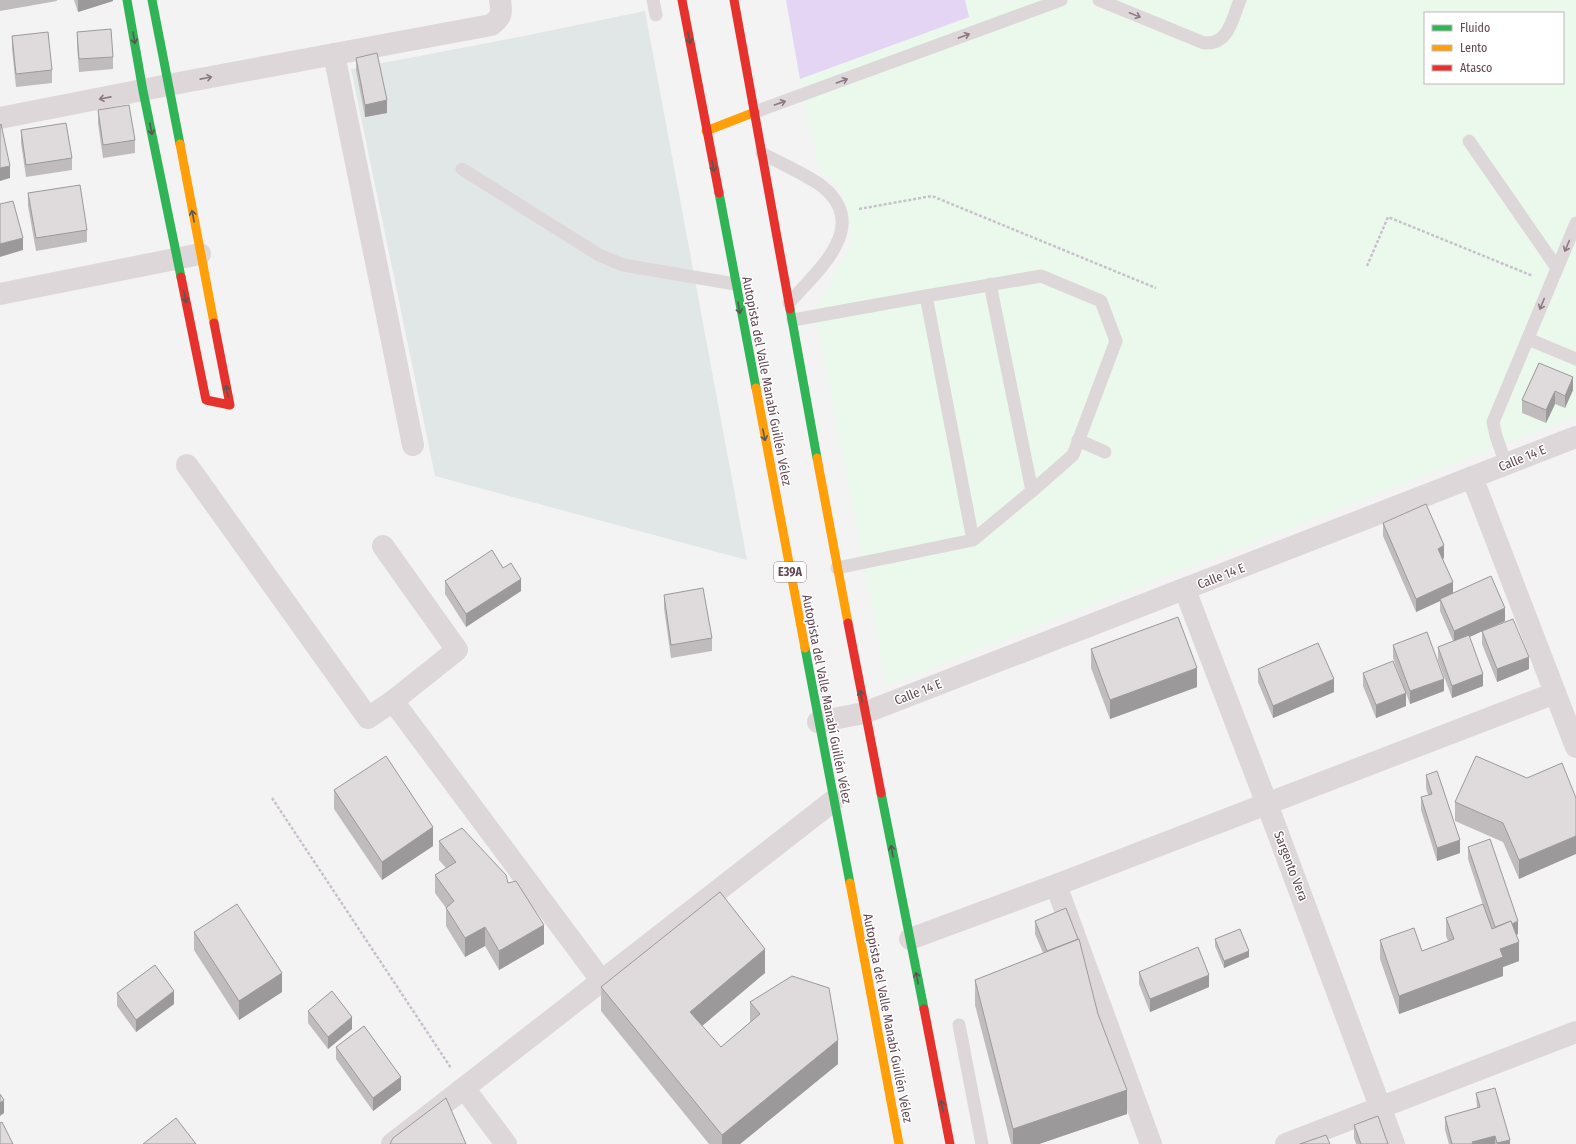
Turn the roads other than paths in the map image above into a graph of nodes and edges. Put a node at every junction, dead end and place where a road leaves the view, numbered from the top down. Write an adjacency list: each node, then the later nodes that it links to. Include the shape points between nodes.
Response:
1 (127, 0): 13 (main road, one-way to 13)
2 (152, 0): 12 (main road)
3 (500, 0): 11 (street, via 502,12 498,20 491,25)
4 (656, 0): 10 (lane)
5 (682, 0): 16 (main road, Autopista del Valle Manabí Guillén Vélez / E39A, one-way to 16)
6 (734, 0): 14 (main road)
7 (1061, 0): 14 (lane, one-way to 7)
8 (1099, 0): 9 (lane, one-way to 9, via 1212,44 1225,37)
9 (1240, 0)
10 (656, 15)
11 (334, 54): 12 (street, one-way to 11); 34 (street)
12 (168, 85): 13 (street); 21 (main road, one-way to 12)
13 (143, 91): 15 (street, one-way to 15); 22 (main road, one-way to 22)
14 (754, 112): 16 (main road); 18 (main road)
15 (0, 118)
16 (706, 131): 24 (main road, Autopista del Valle Manabí Guillén Vélez / E39A, one-way to 24)
17 (1470, 140): 23 (lane)
18 (762, 153): 28 (main road); 28 (lane, via 822,186 833,197 841,213 843,227 838,243 830,256)
19 (462, 169): 24 (lane, via 614,262)
20 (1576, 223): 23 (lane, one-way to 23)
21 (200, 254): 22 (street); 22 (main road, one-way to 21, via 206,400 230,405)
22 (177, 259): 26 (street)
23 (1557, 268): 30 (lane, one-way to 30)
24 (735, 284): 47 (main road, Autopista del Valle Manabí Guillén Vélez / E39A, one-way to 47)
25 (990, 284): 27 (lane); 33 (lane, via 1041,276 1100,301 1116,341); 39 (lane)
26 (0, 294)
27 (926, 296): 29 (lane); 40 (lane)
28 (789, 303): 29 (main road)
29 (793, 320): 42 (main road)
30 (1528, 339): 31 (lane); 36 (lane, via 1493,422)
31 (1576, 359)
32 (1576, 436): 36 (street, Calle 14 E)
33 (1078, 440): 35 (lane); 39 (lane, via 1073,455)
34 (413, 445)
35 (1105, 452)
36 (1506, 464): 38 (street, Calle 14 E)
37 (187, 465): 45 (street, via 368,718)
38 (1472, 478): 43 (street, Calle 14 E); 44 (street)
39 (1032, 491): 40 (lane)
40 (973, 540): 42 (lane)
41 (383, 546): 45 (street, via 457,650)
42 (837, 568): 46 (main road, one-way to 42)
43 (1185, 590): 46 (street, Calle 14 E); 50 (street, Sargento Vera)
44 (1555, 693): 48 (street); 50 (street)
45 (393, 701): 53 (street)
46 (864, 713): 47 (street, Calle 14 E); 52 (main road, one-way to 46)
47 (818, 722): 49 (main road, Autopista del Valle Manabí Guillén Vélez / E39A)
48 (1576, 747)
49 (833, 801): 53 (street); 60 (main road, Autopista del Valle Manabí Guillén Vélez / E39A)
50 (1267, 804): 51 (street); 57 (street, Sargento Vera)
51 (1056, 885): 52 (street); 63 (street)
52 (910, 939): 61 (main road, one-way to 52)
53 (601, 980): 56 (street)
54 (959, 1024): 62 (lane)
55 (1576, 1032): 57 (street)
56 (464, 1088): 58 (street); 59 (street)
57 (1381, 1107): 64 (street); 65 (street, Sargento Vera)
58 (392, 1144)
59 (506, 1144)
60 (899, 1144)
61 (950, 1144)
62 (982, 1144)
63 (1151, 1144)
64 (1286, 1144)
65 (1394, 1144)

